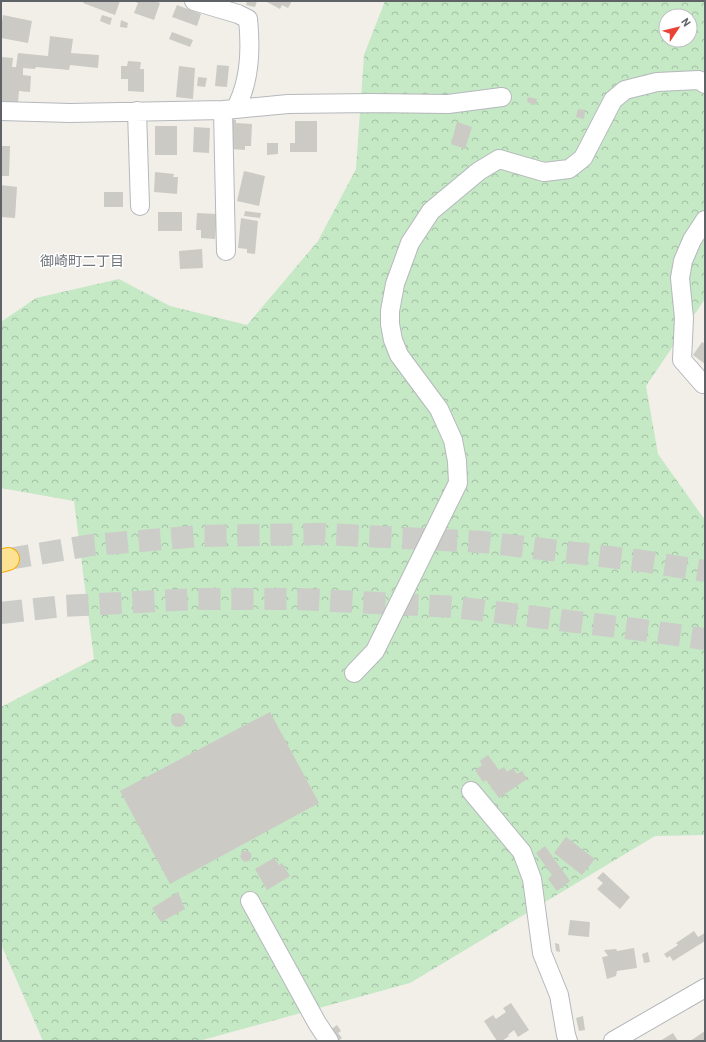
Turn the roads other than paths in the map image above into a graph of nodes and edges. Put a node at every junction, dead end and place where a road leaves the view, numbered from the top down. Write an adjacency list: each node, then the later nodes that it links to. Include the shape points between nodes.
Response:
1 (194, 1): 4 (street, via 248,19 248,66 242,96)
2 (705, 84): 11 (street, via 699,80 657,82 625,90 613,100 583,158 569,169 544,172 499,159 479,171 431,211 410,243 395,284 390,311 393,340 399,356 439,409 454,440 458,483 375,651)
3 (502, 98): 4 (street, via 448,104 288,104)
4 (229, 109): 6 (street); 9 (street)
5 (1, 111): 6 (street, via 70,114)
6 (137, 111): 7 (street)
7 (140, 206)
8 (705, 220): 10 (street, via 692,240 683,261 680,278 684,318 682,360)
9 (226, 251)
10 (705, 384)
11 (354, 673)
12 (471, 791): 16 (street, via 522,852 532,879 542,953 559,995)
13 (250, 901): 15 (street)
14 (703, 994): 17 (street)
15 (329, 1041)
16 (568, 1041)
17 (612, 1041)

